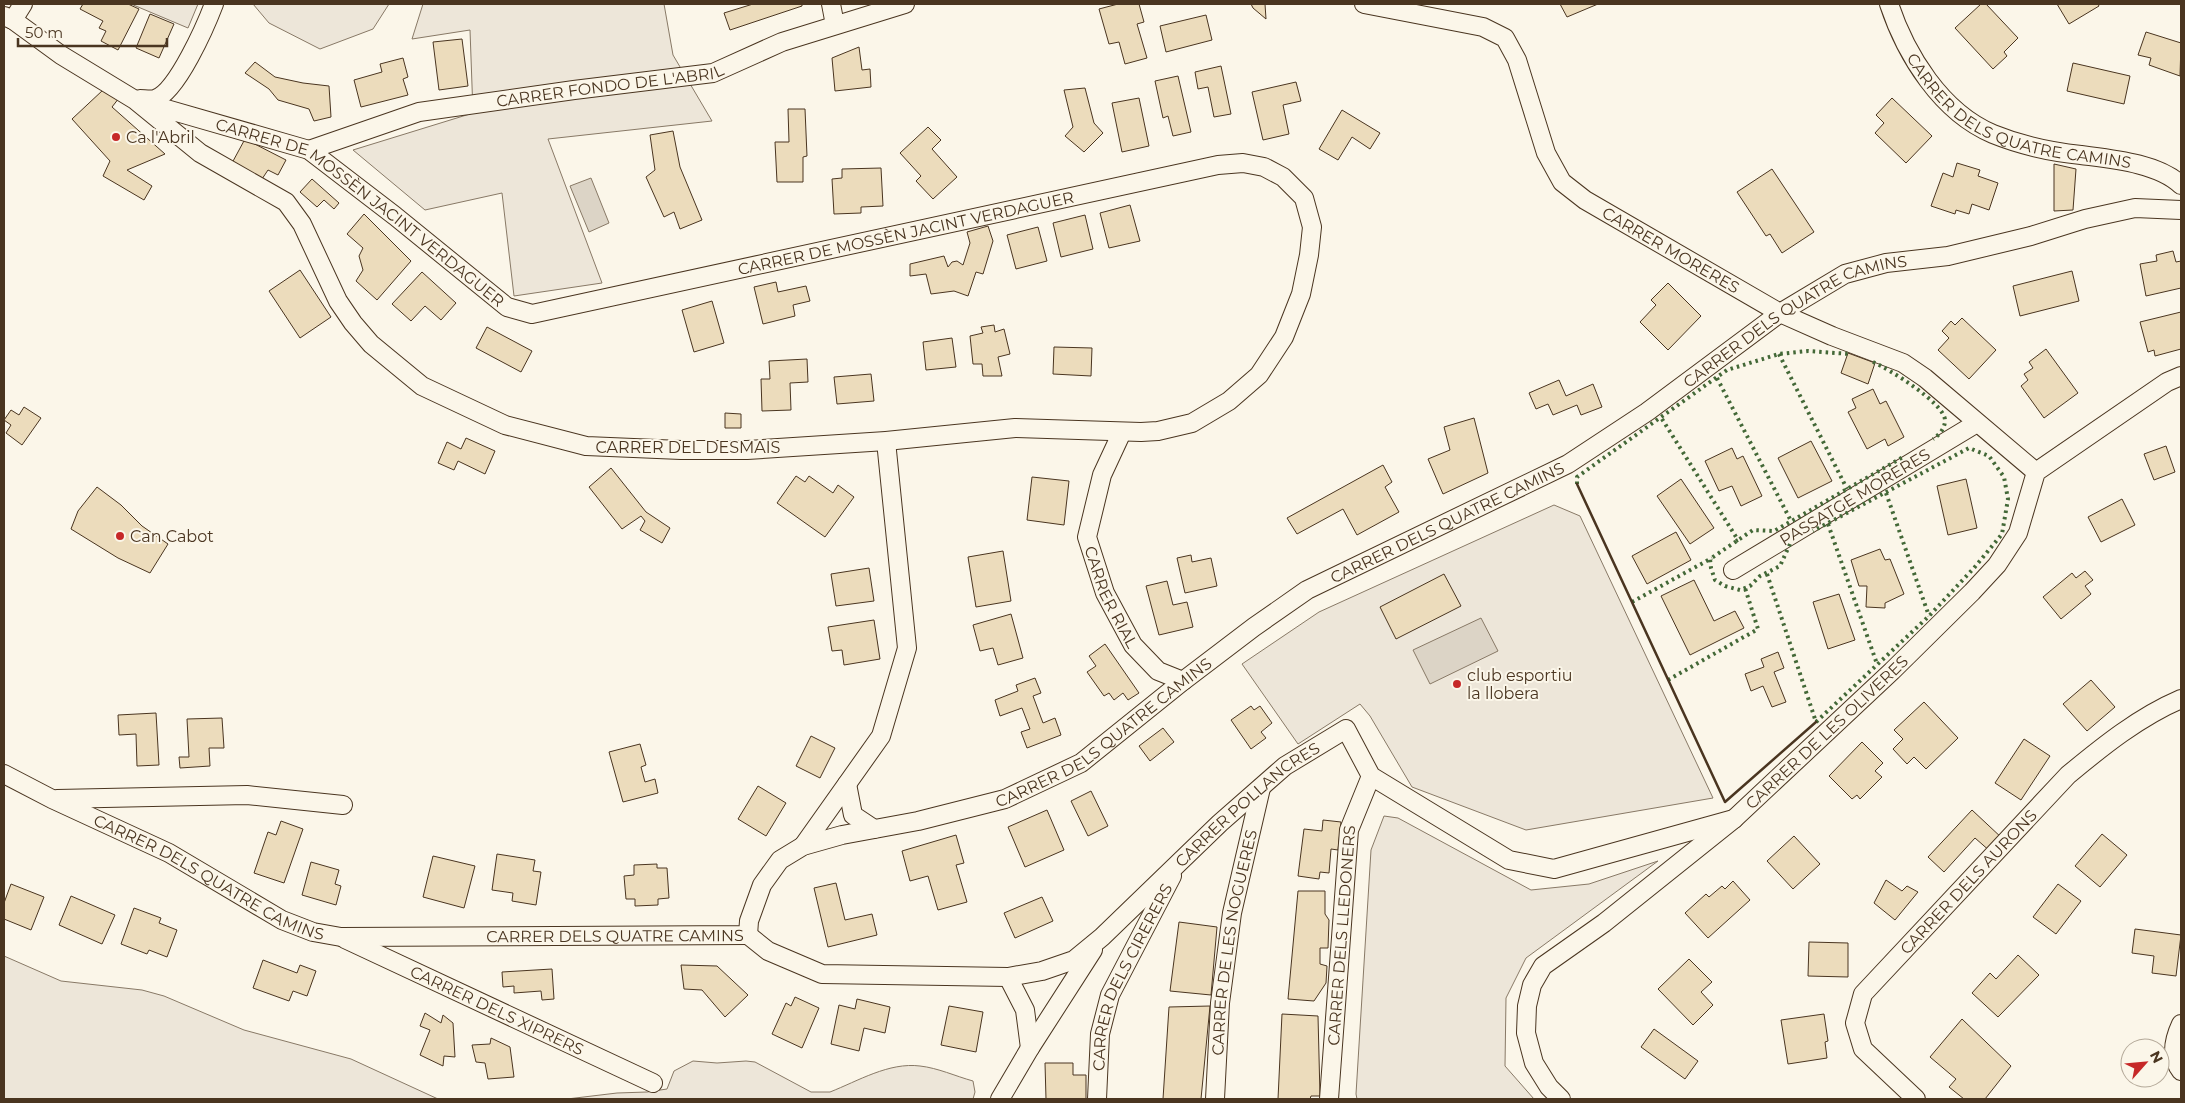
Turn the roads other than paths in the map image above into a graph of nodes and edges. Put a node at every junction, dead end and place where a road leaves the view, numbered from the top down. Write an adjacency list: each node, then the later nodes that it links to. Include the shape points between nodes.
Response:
1 (24, 4): 7 (street)
2 (214, 4): 9 (street, via 207,24 169,90 155,99)
3 (831, 4): 8 (street)
4 (905, 4): 8 (street, CARRER FONDO DE L'ABRIL)
5 (1364, 4): 13 (street, CARRER MORERES, via 1483,27 1506,38 1517,60 1546,152 1562,182 1585,200)
6 (1889, 4): 11 (street, CARRER DELS QUATRE CAMINS, via 1912,57 1927,78 1961,114 1991,134 2031,147 2112,158 2148,168 2175,179)
7 (9, 18): 9 (street, CARRER DE MOSSÈN JACINT VERDAGUER, via 61,55)
8 (835, 25): 10 (street, CARRER FONDO DE L'ABRIL, via 782,42 713,73 418,112)
9 (135, 100): 10 (street, CARRER DE MOSSÈN JACINT VERDAGUER); 17 (street, CARRER DEL DESMAIS, via 200,153 286,202 302,224 338,301 371,344 422,386 505,425 586,446 681,450 747,450)
10 (309, 150): 16 (street, CARRER DE MOSSÈN JACINT VERDAGUER, via 507,307 532,314 1218,165 1243,163 1264,167 1283,177 1304,198 1312,227 1310,255 1301,294 1284,338 1259,375 1230,401 1192,423 1175,428)
11 (2181, 185)
12 (2181, 210): 13 (street, CARRER DELS QUATRE CAMINS, via 2135,208 1948,256 1886,263 1845,274)
13 (1780, 313): 15 (street, CARRER MORERES, via 1903,364 1925,378); 20 (street, CARRER DELS QUATRE CAMINS, via 1647,412 1568,464 1307,590)
14 (2181, 376): 18 (street, via 2167,382)
15 (1977, 423): 18 (street, CARRER MORERES); 19 (street, PASSATGE MORERES)
16 (1122, 432): 17 (street, CARRER DE MOSSÈN JACINT VERDAGUER, via 1015,428); 20 (street, CARRER RIAL, via 1102,475 1087,537 1105,593 1134,645 1158,671)
17 (886, 441): 24 (street, via 907,648 881,736)
18 (2036, 472): 28 (street, CARRER DE LES OLIVERES, via 2018,533 1997,565 1892,671)
19 (1733, 570)
20 (1183, 681): 29 (street, CARRER DELS QUATRE CAMINS, via 1081,763 1005,799)
21 (2181, 699): 45 (street, CARRER DELS AURONS, via 2141,720 2068,775 1863,994 1855,1023 1863,1049)
22 (4, 774): 26 (street, CARRER DELS QUATRE CAMINS)
23 (1371, 776): 25 (street, CARRER POLLANCRES, via 1346,729 1285,766); 28 (street, via 1509,860 1554,869); 43 (street, CARRER DELS LLEDONERS, via 1349,830)
24 (847, 784): 29 (street, via 853,815); 30 (street)
25 (1261, 788): 31 (street, CARRER POLLANCRES); 42 (street, CARRER DE LES NOGUERES, via 1232,913 1220,1003)
26 (52, 800): 27 (street, via 247,795); 33 (street, CARRER DELS QUATRE CAMINS, via 169,853 282,920 313,932)
27 (343, 805)
28 (1734, 818): 44 (street, CARRER DE LES OLIVERES, via 1604,923 1543,966 1528,999 1526,1033 1534,1063)
29 (874, 829): 30 (street, CARRER DELS QUATRE CAMINS)
30 (803, 846): 32 (street, CARRER DELS QUATRE CAMINS, via 780,860 762,885 749,921)
31 (1180, 861): 34 (street, CARRER POLLANCRES); 41 (street, CARRER DELS CIRERERS, via 1110,995 1100,1034)
32 (748, 935): 33 (street, CARRER DELS QUATRE CAMINS); 35 (street, CARRER POLLANCRES, via 768,951 822,974)
33 (341, 937): 39 (street, CARRER DELS XIPRERS)
34 (1102, 937): 35 (street, CARRER POLLANCRES, via 1074,960 1042,971); 37 (street)
35 (1008, 976): 37 (street, via 1025,1010)
36 (2181, 1024): 38 (street, via 2173,1051)
37 (1030, 1048): 40 (street)
38 (2181, 1071)
39 (653, 1083)
40 (1000, 1099)
41 (1097, 1099)
42 (1215, 1099)
43 (1329, 1099)
44 (1560, 1099)
45 (1916, 1099)

